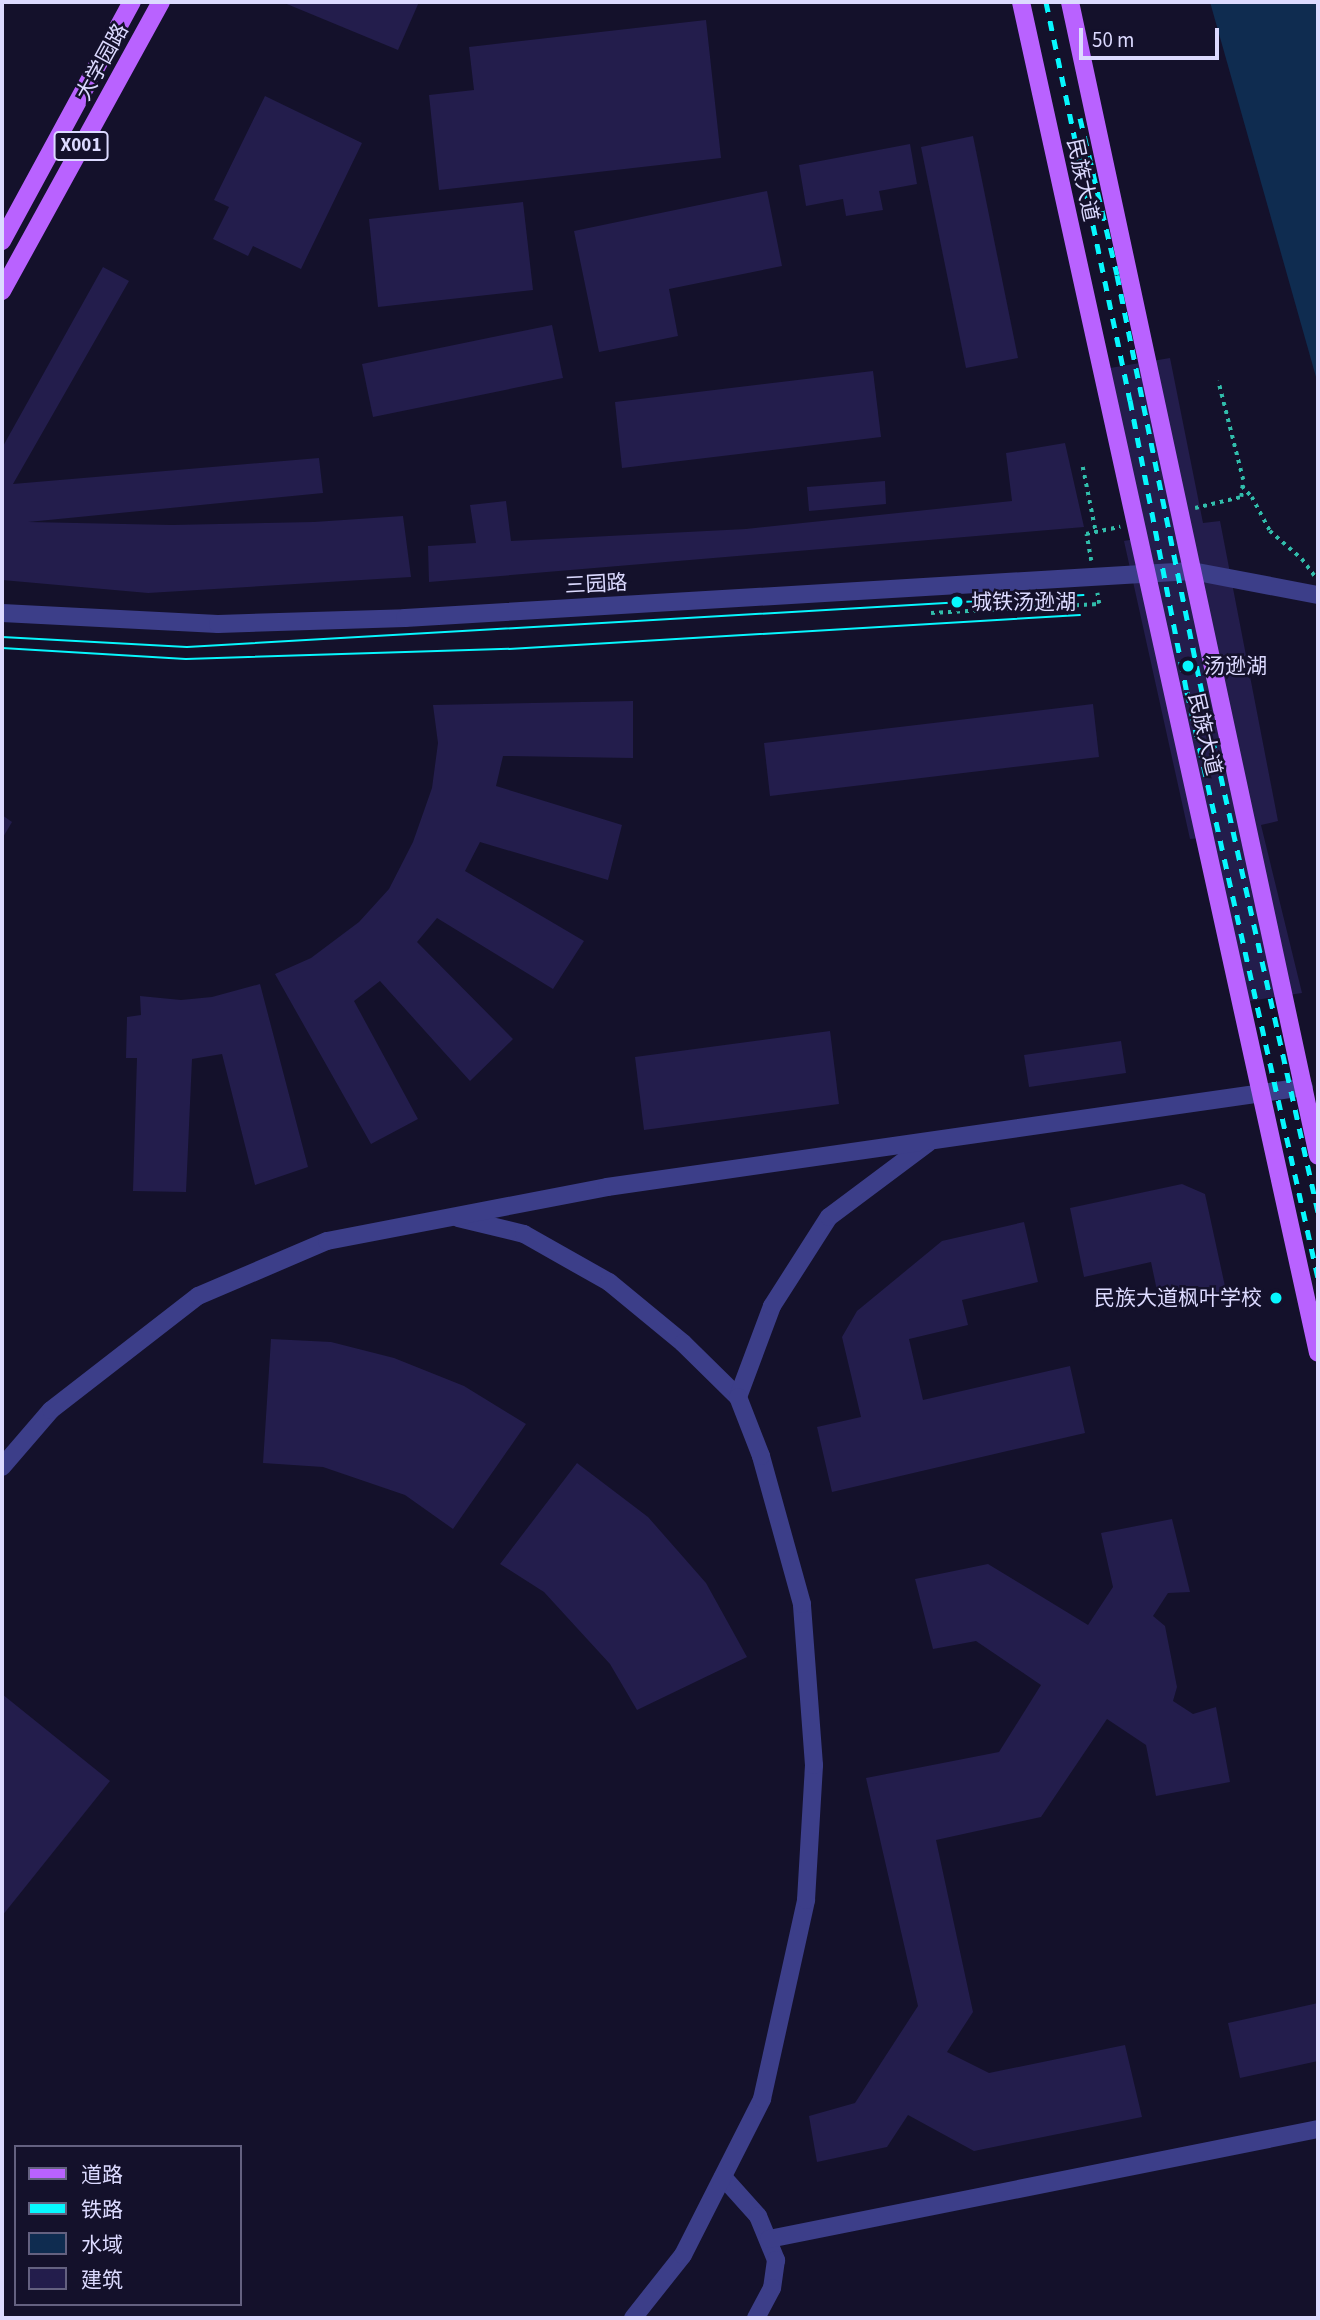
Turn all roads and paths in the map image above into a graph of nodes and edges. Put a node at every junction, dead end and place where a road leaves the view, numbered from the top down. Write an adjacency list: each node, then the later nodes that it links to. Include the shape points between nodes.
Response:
1 (132, 2): 5 (main road, 大学园路 / X001)
2 (161, 2): 6 (main road, 大学园路 / X001)
3 (1021, 2): 13 (main road, 民族大道)
4 (1070, 2): 12 (main road, 民族大道)
5 (2, 240)
6 (2, 291)
7 (1218, 381): 9 (path)
8 (1083, 467): 11 (path)
9 (1242, 486): 10 (path); 14 (path, via 1270,531 1302,559)
10 (1241, 497)
11 (1096, 532)
12 (1192, 571): 13 (street, 三园路); 15 (street, 三园路); 19 (main road, 民族大道)
13 (1146, 574): 17 (street, 三园路, via 392,619 218,624); 20 (main road, 民族大道)
14 (1318, 581)
15 (1318, 595)
16 (1100, 604): 18 (path)
17 (2, 612)
18 (931, 613)
19 (1304, 1087): 20 (street); 22 (main road, 民族大道)
20 (1262, 1093): 21 (street); 24 (main road, 民族大道)
21 (931, 1141): 23 (street, via 607,1187); 25 (street, via 830,1217 772,1306)
22 (1318, 1156)
23 (453, 1217): 25 (street, via 524,1234 609,1282 683,1343); 26 (street, via 327,1241 198,1296 51,1410)
24 (1318, 1353)
25 (738, 1397): 28 (street, via 761,1456 802,1604 814,1765 806,1899 771,2059 762,2099)
26 (2, 1467)
27 (1318, 2129): 29 (street)
28 (723, 2177): 29 (street, via 758,2216); 30 (street, via 683,2255)
29 (769, 2239): 31 (street, via 776,2260 772,2288)
30 (633, 2318)
31 (757, 2318)

